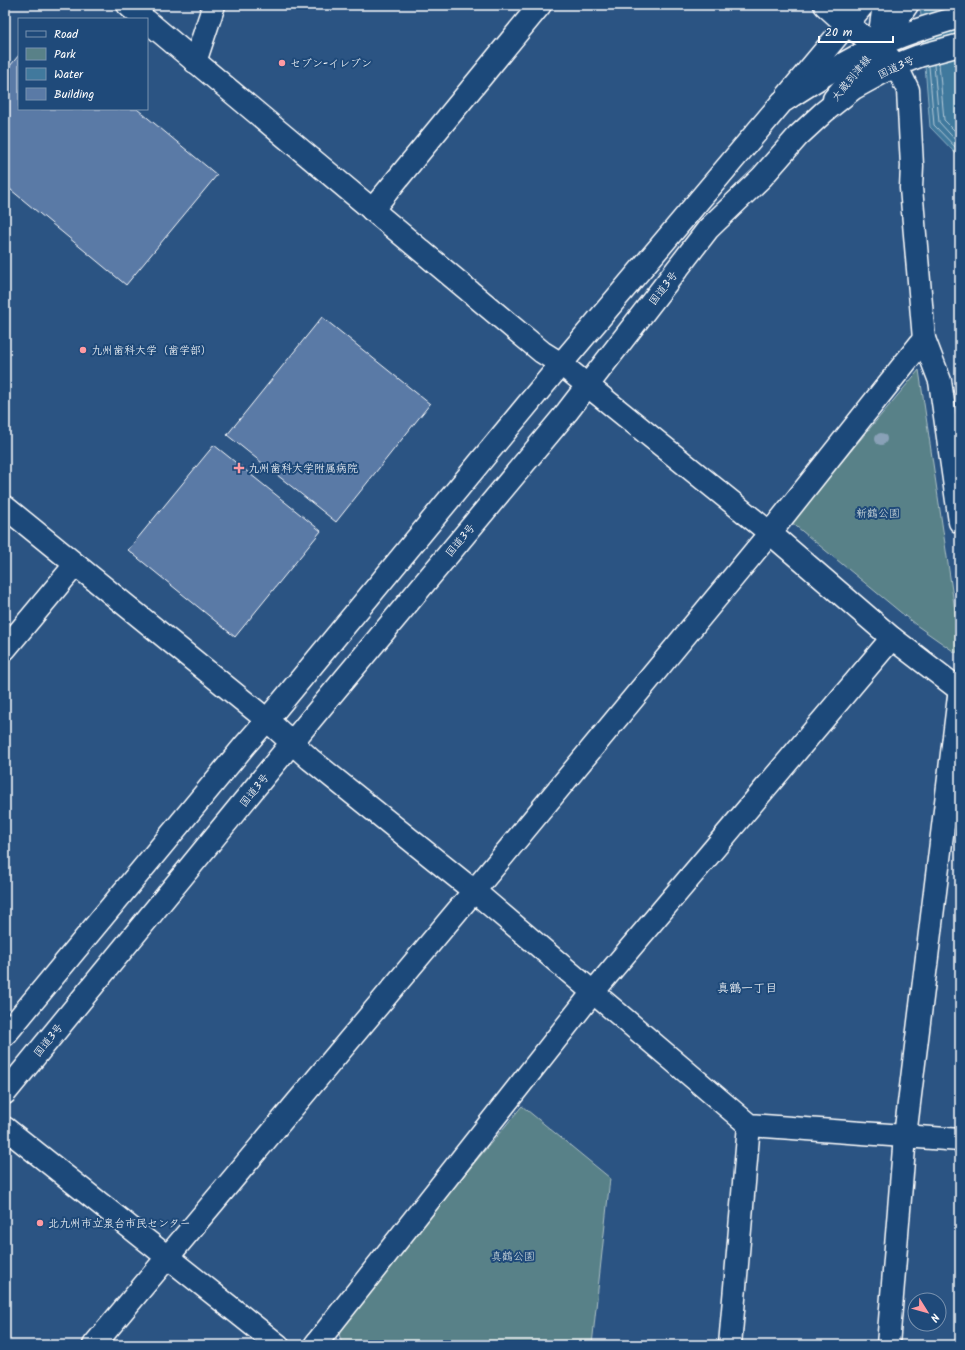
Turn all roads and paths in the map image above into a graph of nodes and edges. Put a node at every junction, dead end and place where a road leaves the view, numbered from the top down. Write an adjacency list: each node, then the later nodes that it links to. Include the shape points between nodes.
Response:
1 (128, 5): 9 (main road)
2 (214, 5): 14 (main road)
3 (540, 5): 18 (main road)
4 (825, 5): 11 (main road)
5 (863, 5): 11 (main road)
6 (884, 5): 13 (main road)
7 (907, 5): 13 (main road, 大蔵到津線)
8 (960, 17): 13 (main road, via 917,30)
9 (143, 18)
10 (148, 22): 14 (main road)
11 (847, 25): 13 (main road); 16 (main road)
12 (960, 45): 15 (main road, 国道3号, via 919,56)
13 (878, 46): 15 (main road); 16 (main road); 17 (main road, 大蔵到津線)
14 (195, 62): 18 (main road)
15 (896, 66): 17 (main road, 国道3号, via 854,88); 19 (main road, via 908,90 911,188)
16 (782, 102): 20 (main road)
17 (824, 112): 21 (main road, 国道3号, via 708,229)
18 (372, 210): 20 (main road, via 542,352)
19 (924, 340): 23 (main road, via 940,380); 24 (main road)
20 (561, 364): 21 (main road); 29 (main road)
21 (587, 386): 24 (main road); 30 (main road, 国道3号)
22 (5, 507): 25 (main road)
23 (960, 522)
24 (770, 533): 26 (main road); 31 (main road)
25 (75, 565): 27 (main road); 29 (main road)
26 (892, 638): 28 (main road); 32 (main road)
27 (5, 649)
28 (960, 689): 37 (main road)
29 (268, 720): 30 (main road); 33 (main road)
30 (293, 744): 31 (main road); 34 (main road, 国道3号)
31 (474, 891): 32 (main road); 39 (main road)
32 (594, 991): 35 (main road); 42 (main road)
33 (5, 1034)
34 (5, 1093)
35 (749, 1125): 37 (main road); 43 (main road)
36 (5, 1128): 39 (main road)
37 (905, 1136): 38 (main road); 44 (main road)
38 (960, 1140)
39 (166, 1257): 40 (main road); 41 (main road)
40 (94, 1345)
41 (278, 1345)
42 (315, 1345)
43 (730, 1345)
44 (888, 1345)

